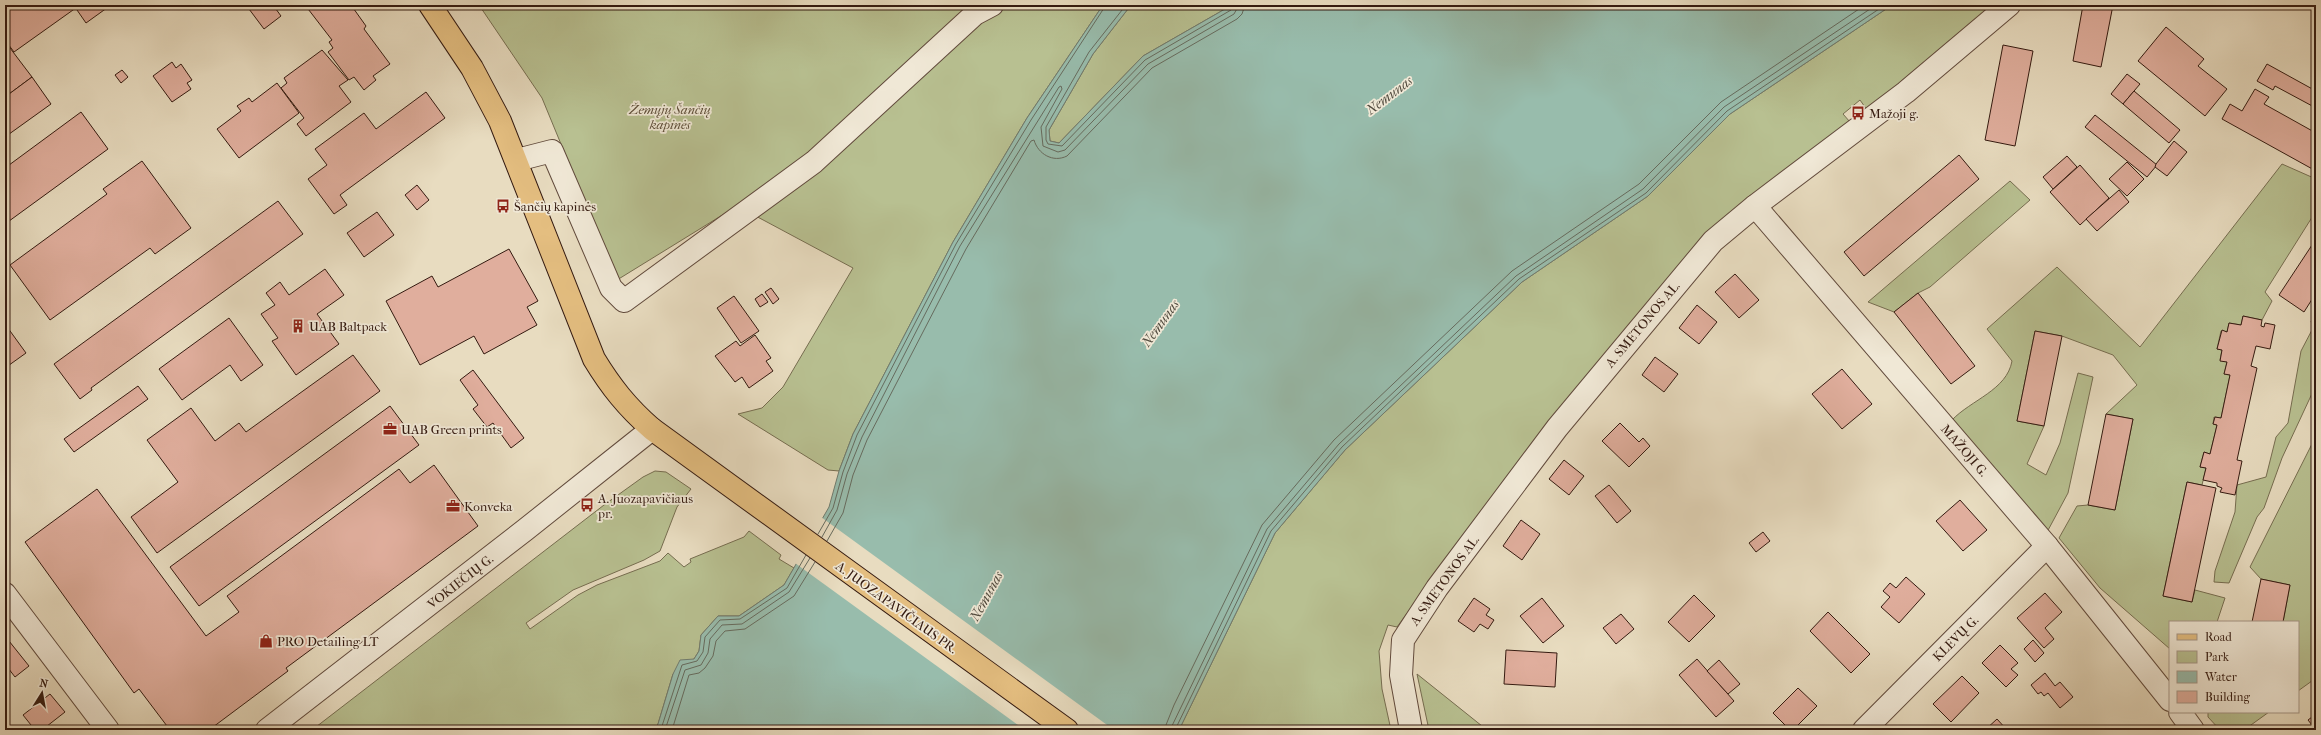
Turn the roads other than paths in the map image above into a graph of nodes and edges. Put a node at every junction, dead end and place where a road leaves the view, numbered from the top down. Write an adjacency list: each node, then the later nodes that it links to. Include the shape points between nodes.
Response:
1 (992, 5): 4 (street, via 975,14 814,162 624,301 611,288 552,151)
2 (2009, 5): 5 (street, A. SMETONOS AL., via 1906,92)
3 (436, 8): 4 (main road, A. JUOZAPAVIČIAUS PR., via 500,120)
4 (517, 160): 6 (main road, A. JUOZAPAVIČIAUS PR., via 594,359 612,388 632,411)
5 (1755, 206): 7 (street, MAŽOJI G.); 14 (street, A. SMETONOS AL., via 1713,241 1557,428 1407,631 1401,652 1400,675)
6 (652, 428): 12 (street, VOKIEČIŲ G.); 13 (main road, A. JUOZAPAVIČIAUS PR.)
7 (2047, 546): 9 (street, MAŽOJI G.); 15 (street, KLEVŲ G.)
8 (5, 594): 11 (street)
9 (2169, 699)
10 (2181, 713): 16 (street)
11 (108, 730)
12 (267, 730)
13 (1067, 730)
14 (1412, 730)
15 (1864, 730)
16 (2194, 730)

